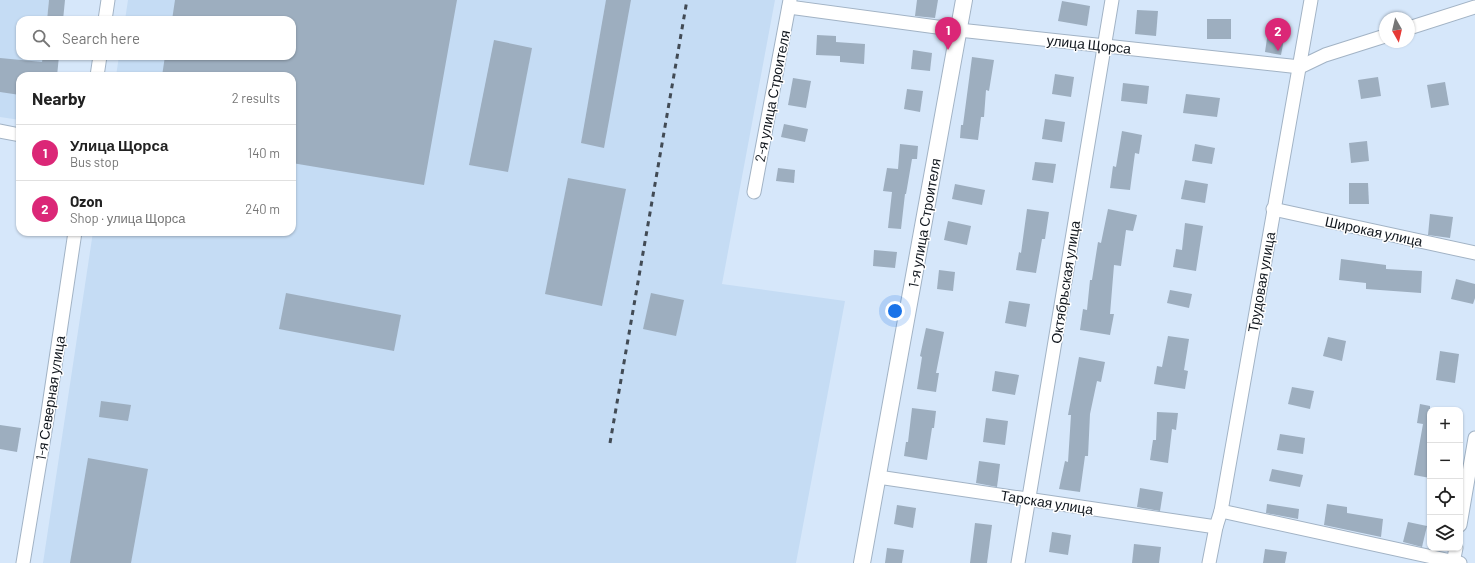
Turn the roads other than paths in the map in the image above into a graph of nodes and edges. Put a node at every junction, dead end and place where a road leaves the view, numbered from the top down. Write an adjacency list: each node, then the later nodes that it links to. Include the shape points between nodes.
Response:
1 (108, 0): 7 (street)
2 (964, 0): 9 (street, 1-я улица Строителя)
3 (1112, 0): 11 (street, Октябрьская улица)
4 (1311, 0): 13 (street, Трудовая улица)
5 (790, 3): 9 (street, улица Щорса); 17 (street, 2-я улица Строителя)
6 (1475, 7): 8 (street)
7 (106, 16)
8 (1415, 26)
9 (959, 30): 11 (street, улица Щорса); 22 (street, 1-я улица Строителя)
10 (1379, 38): 13 (street, via 1325,55)
11 (1104, 46): 13 (street, улица Щорса); 23 (street, Октябрьская улица)
12 (100, 60): 14 (street)
13 (1300, 67): 18 (street, Трудовая улица)
14 (98, 72)
15 (0, 131): 16 (street)
16 (16, 134)
17 (754, 192)
18 (1273, 209): 20 (street, Широкая улица); 24 (street, Трудовая улица)
19 (74, 236): 29 (street, 1-я Северная улица)
20 (1475, 253)
21 (1475, 438): 25 (street)
22 (878, 477): 23 (street, Тарская улица); 30 (street, 1-я улица Строителя)
23 (1029, 499): 26 (street, Тарская улица); 31 (street, Октябрьская улица)
24 (1221, 511): 26 (street, Трудовая улица); 28 (street)
25 (1462, 515)
26 (1216, 527): 32 (street, Трудовая улица)
27 (1456, 551): 28 (street)
28 (1456, 562)
29 (23, 563)
30 (862, 563)
31 (1018, 563)
32 (1209, 563)

